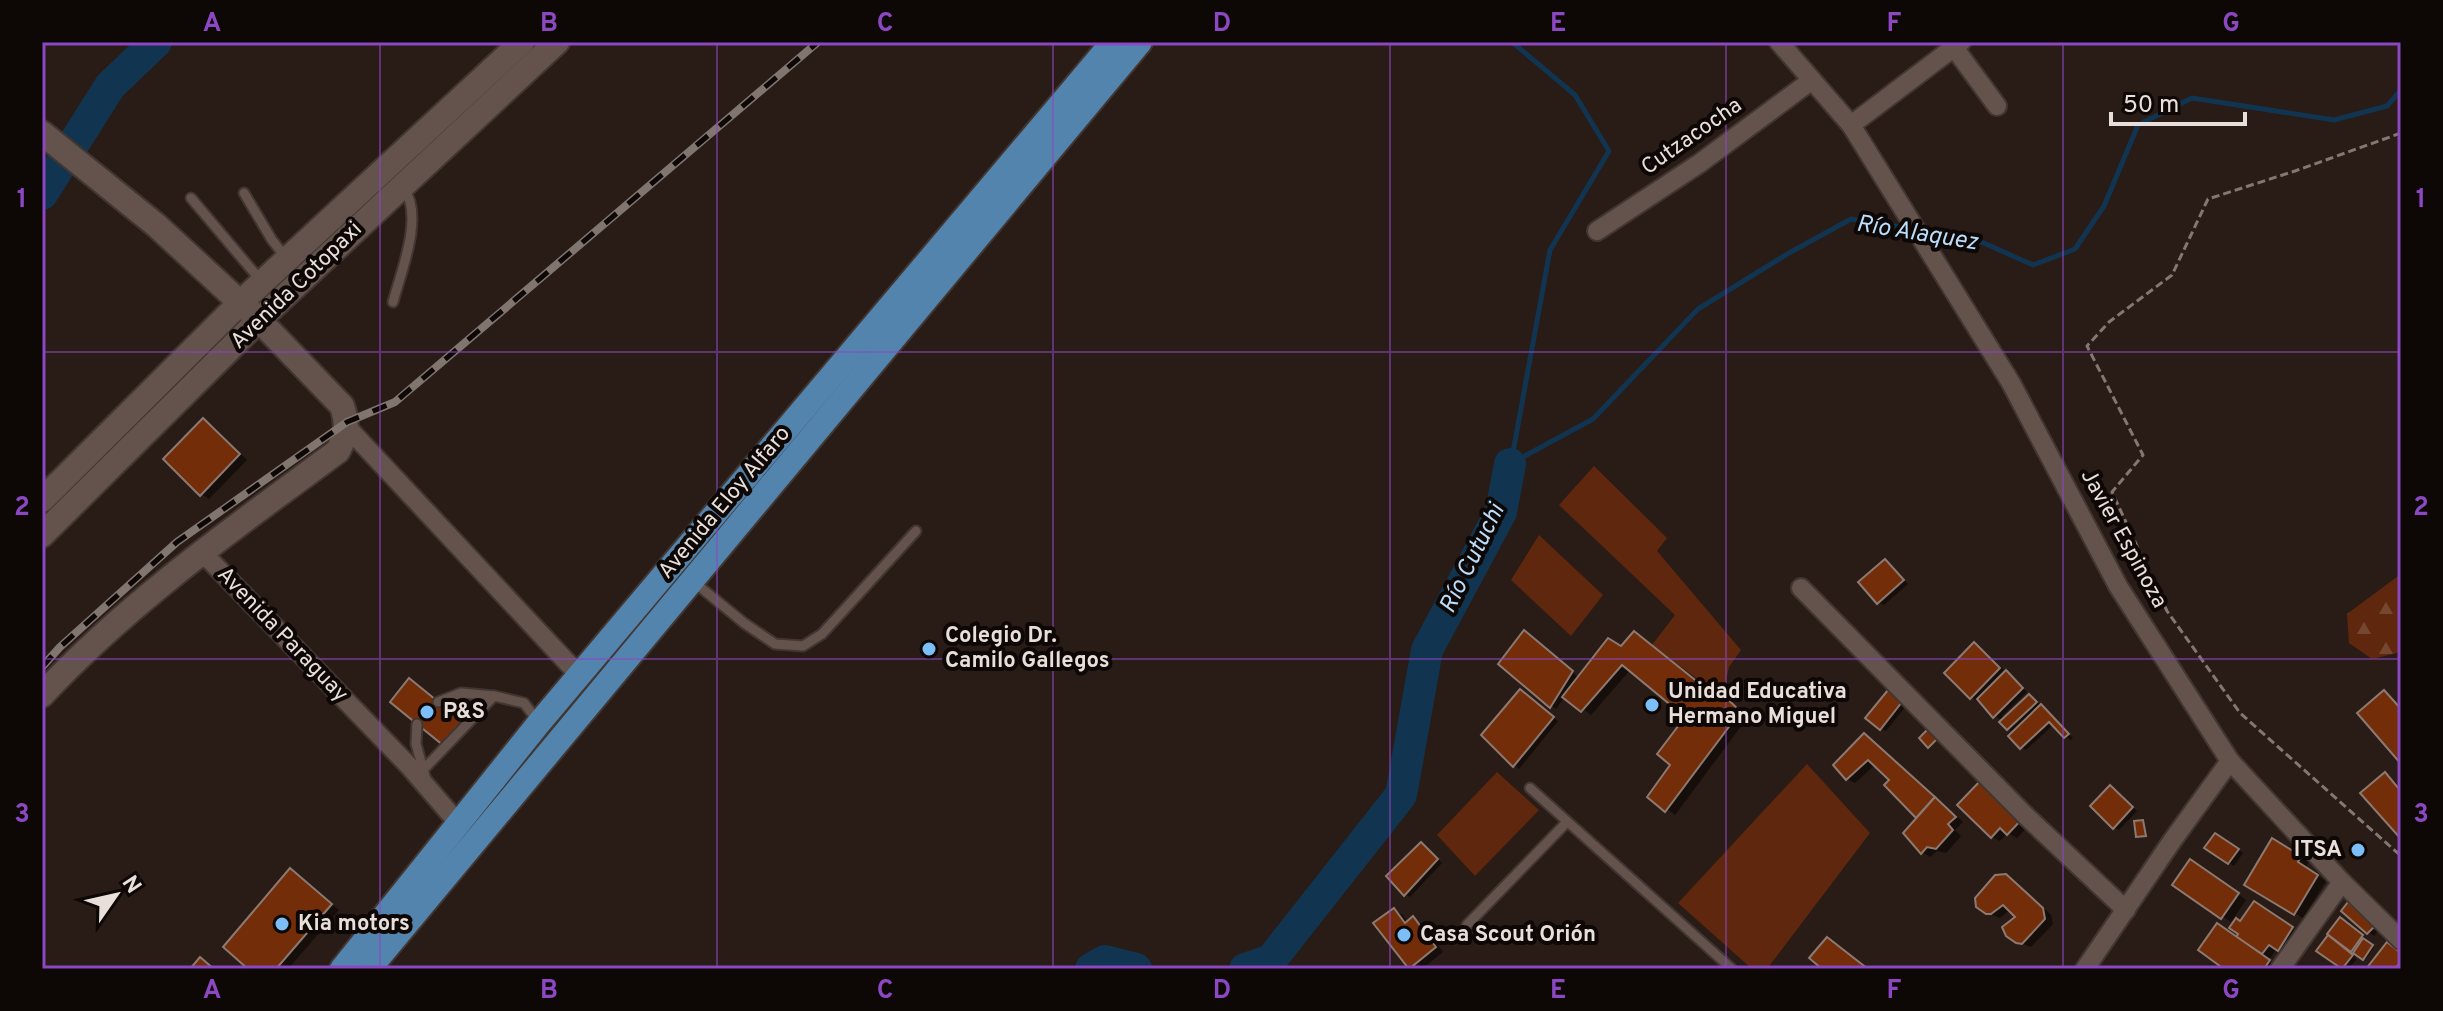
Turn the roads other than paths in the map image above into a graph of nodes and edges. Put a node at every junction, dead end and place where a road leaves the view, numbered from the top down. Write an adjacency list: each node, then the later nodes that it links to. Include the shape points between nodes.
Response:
1 (522, 42): 15 (main road, Avenida Cotopaxi)
2 (557, 42): 11 (main road, Avenida Cotopaxi)
3 (1113, 42): 27 (main road, Avenida Eloy Alfaro)
4 (1140, 42): 25 (main road, Avenida Eloy Alfaro)
5 (1779, 42): 7 (street, Javier Espinoza)
6 (1955, 44): 8 (street); 9 (street)
7 (1812, 80): 9 (street, Javier Espinoza); 14 (street, Cutzacocha)
8 (1997, 106)
9 (1855, 132): 33 (street, Javier Espinoza, via 2011,383 2118,586)
10 (42, 133): 18 (main road, via 156,225)
11 (402, 187): 17 (lane, via 413,211); 19 (main road, Avenida Cotopaxi)
12 (244, 193): 15 (lane)
13 (191, 198): 16 (lane)
14 (1597, 231)
15 (287, 259): 16 (main road, Avenida Cotopaxi)
16 (262, 282): 18 (main road, Avenida Cotopaxi)
17 (393, 302)
18 (240, 303): 19 (main road); 21 (main road, Avenida Cotopaxi)
19 (259, 320): 20 (main road, via 342,406); 23 (main road, Avenida Cotopaxi)
20 (347, 427): 24 (main road, Avenida Paraguay, via 338,451); 27 (street)
21 (42, 500)
22 (916, 531): 25 (lane, via 822,634 803,646 775,644)
23 (42, 535)
24 (202, 552): 28 (main road); 36 (street, Avenida Paraguay)
25 (691, 580): 44 (main road, Avenida Eloy Alfaro)
26 (1801, 588): 40 (street)
27 (579, 675): 31 (main road, Avenida Eloy Alfaro)
28 (42, 695)
29 (494, 696): 30 (lane, via 461,693); 31 (lane, via 524,703); 34 (lane)
30 (438, 702)
31 (539, 723): 38 (main road, Avenida Eloy Alfaro)
32 (417, 724): 34 (lane)
33 (2230, 761): 39 (street, Javier Espinoza); 40 (street)
34 (422, 771): 36 (lane)
35 (1530, 788): 37 (lane)
36 (438, 799): 38 (street, Avenida Paraguay)
37 (1567, 822): 41 (lane); 45 (lane)
38 (458, 823): 43 (main road, Avenida Eloy Alfaro)
39 (2342, 882): 42 (street, Javier Espinoza); 47 (street)
40 (2126, 910): 46 (street)
41 (1467, 925)
42 (2401, 940)
43 (342, 969)
44 (369, 969)
45 (1732, 969)
46 (2085, 969)
47 (2280, 969)

